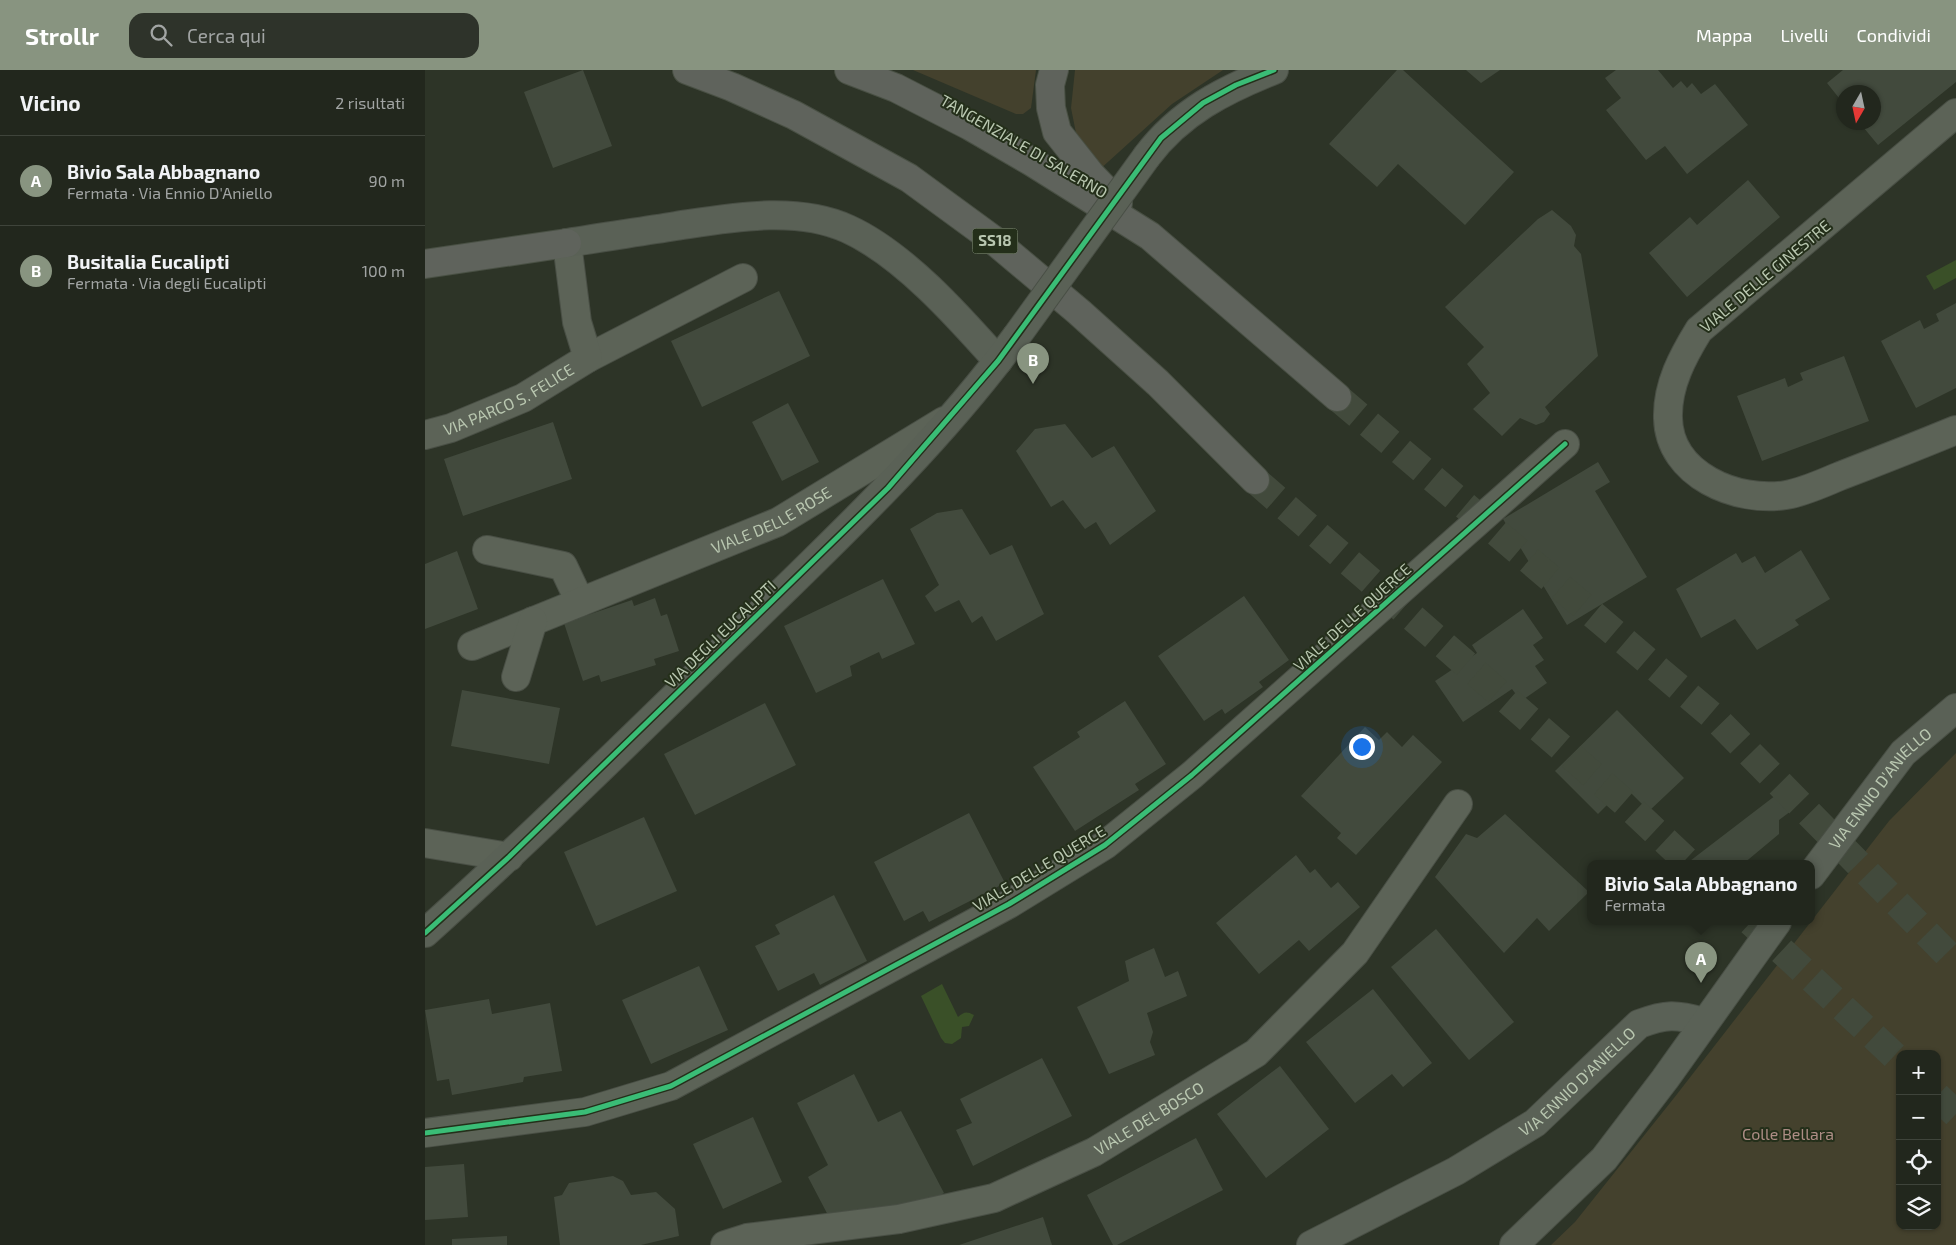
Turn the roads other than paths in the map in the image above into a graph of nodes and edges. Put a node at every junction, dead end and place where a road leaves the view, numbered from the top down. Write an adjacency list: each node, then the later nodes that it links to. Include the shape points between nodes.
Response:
1 (687, 70): 17 (highway, SS18, via 794,115 909,178 991,238 1079,312 1159,382)
2 (849, 70): 6 (highway, TANGENZIALE DI SALERNO, via 897,88 970,126)
3 (1054, 70): 6 (highway, via 1050,85 1051,108 1057,132 1091,175)
4 (1274, 70): 11 (street, VIA DEGLI EUCALIPTI, bridge, via 1203,103 1161,138)
5 (1956, 114): 14 (street, VIALE DELLE GINESTRE, via 1699,330 1680,361 1668,418 1672,442 1705,479 1728,491 1755,496 1787,495)
6 (1150, 236): 12 (highway, TANGENZIALE DI SALERNO)
7 (567, 243): 8 (highway); 10 (street, VIA PARCO S. FELICE, via 577,322); 11 (street, via 754,215 804,217 847,228 881,248 952,309)
8 (425, 264)
9 (743, 278): 10 (street, VIA PARCO S. FELICE)
10 (588, 358): 15 (street, VIA PARCO S. FELICE, via 523,398 451,428)
11 (998, 361): 13 (street, VIA DEGLI EUCALIPTI)
12 (1337, 397)
13 (952, 416): 19 (street, VIALE DELLE ROSE, via 778,522); 26 (street, VIA DEGLI EUCALIPTI, via 888,488)
14 (1956, 430)
15 (425, 435)
16 (1565, 444): 31 (street, VIALE DELLE QUERCE, via 1192,775 1105,845 1009,904 671,1086 585,1112)
17 (1255, 480)
18 (487, 550): 19 (street, via 563,566)
19 (580, 602): 20 (street, VIALE DELLE ROSE)
20 (533, 621): 21 (street, VIALE DELLE ROSE); 22 (street)
21 (472, 646)
22 (515, 677)
23 (1956, 708): 27 (street, VIA ENNIO D'ANIELLO, via 1903,754)
24 (1457, 804): 32 (street, VIALE DEL BOSCO, via 1355,953 1256,1053 1094,1152 994,1198 899,1219 747,1238)
25 (425, 843): 26 (street)
26 (509, 857): 29 (street, VIA DEGLI EUCALIPTI)
27 (1815, 870)
28 (1775, 925): 30 (street)
29 (425, 933)
30 (1703, 1022): 33 (street, VIA ENNIO D'ANIELLO, via 1677,1015 1660,1016 1639,1024 1535,1123 1456,1171); 34 (street, via 1665,1079 1604,1159)
31 (425, 1133)
32 (725, 1245)
33 (1311, 1245)
34 (1514, 1245)

